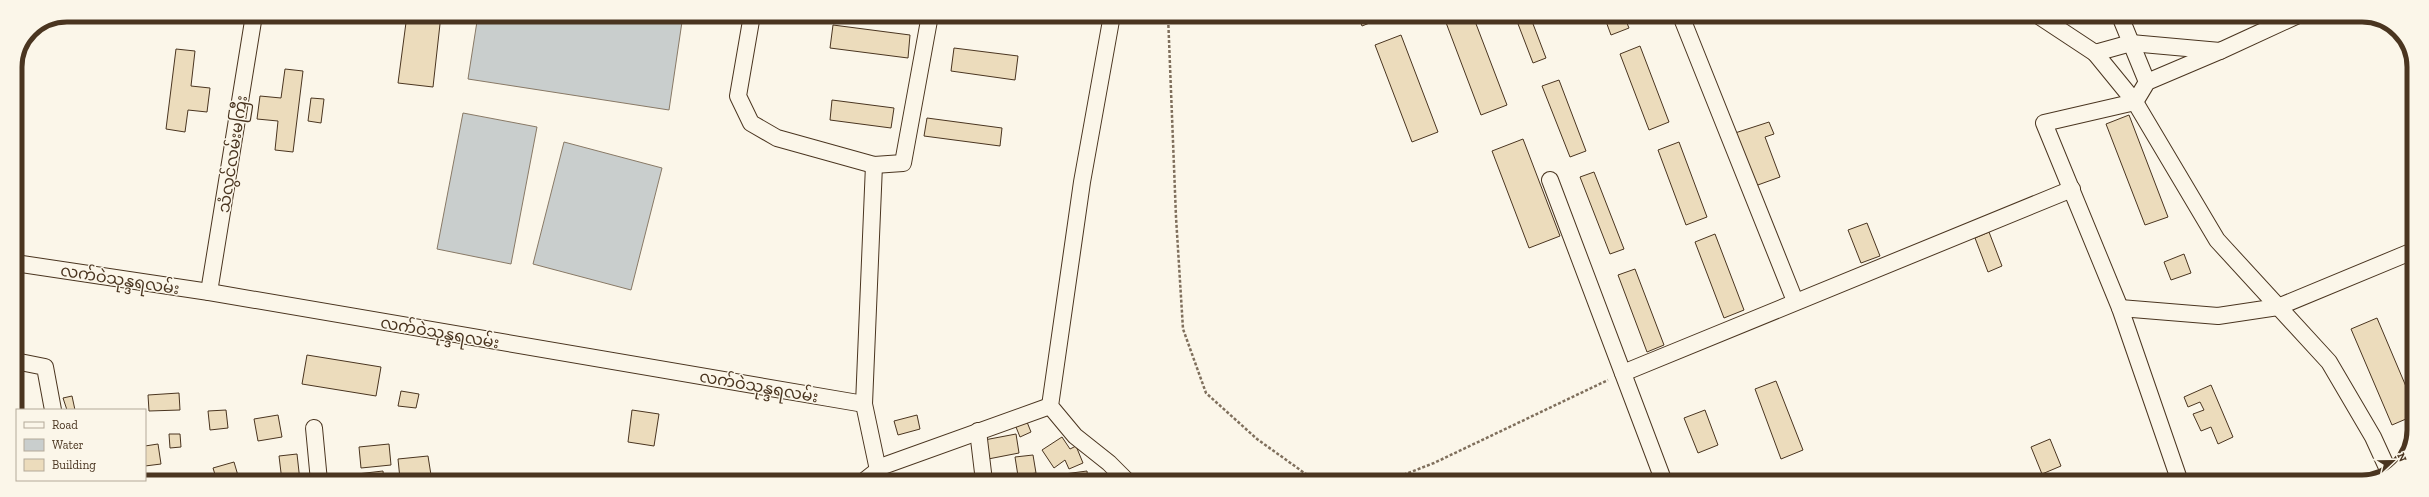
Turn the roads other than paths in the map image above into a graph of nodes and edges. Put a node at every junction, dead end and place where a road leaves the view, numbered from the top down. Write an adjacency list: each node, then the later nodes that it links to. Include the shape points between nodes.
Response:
1 (253, 22): 19 (street, သံလွင်လမ်းမကြီး)
2 (751, 22): 14 (street, via 738,96 751,123 777,138)
3 (929, 22): 14 (street, via 903,163)
4 (1111, 22): 26 (street, via 1082,182)
5 (1683, 22): 20 (street)
6 (2048, 22): 11 (street)
7 (2122, 22): 9 (street)
8 (2283, 22): 10 (street)
9 (2131, 43): 10 (street); 11 (street); 12 (street)
10 (2220, 51): 12 (street)
11 (2095, 53): 13 (street)
12 (2147, 82): 13 (street)
13 (2135, 102): 16 (street, via 2044,123); 21 (street, via 2217,240)
14 (874, 165): 25 (street)
15 (1550, 180): 24 (street)
16 (2072, 189): 20 (street); 22 (street)
17 (2407, 255): 21 (street)
18 (22, 264): 19 (street, လက်ဝဲသုန္ဒရလမ်း)
19 (209, 292): 25 (street, လက်ဝဲသုန္ဒရလမ်း)
20 (1795, 301): 24 (street)
21 (2278, 307): 22 (street, via 2218,316); 31 (street, via 2328,362 2373,437)
22 (2120, 308): 39 (street)
23 (22, 362): 27 (street, via 45,367)
24 (1623, 373): 38 (street)
25 (864, 404): 32 (street)
26 (1050, 406): 29 (street); 30 (street, via 1075,436)
27 (53, 409)
28 (314, 428): 33 (street)
29 (978, 431): 32 (street); 35 (street)
30 (1109, 462): 36 (street); 37 (street)
31 (2387, 467)
32 (878, 470): 34 (street)
33 (318, 475)
34 (872, 475)
35 (983, 475)
36 (1110, 475)
37 (1121, 475)
38 (1661, 475)
39 (2178, 475)

